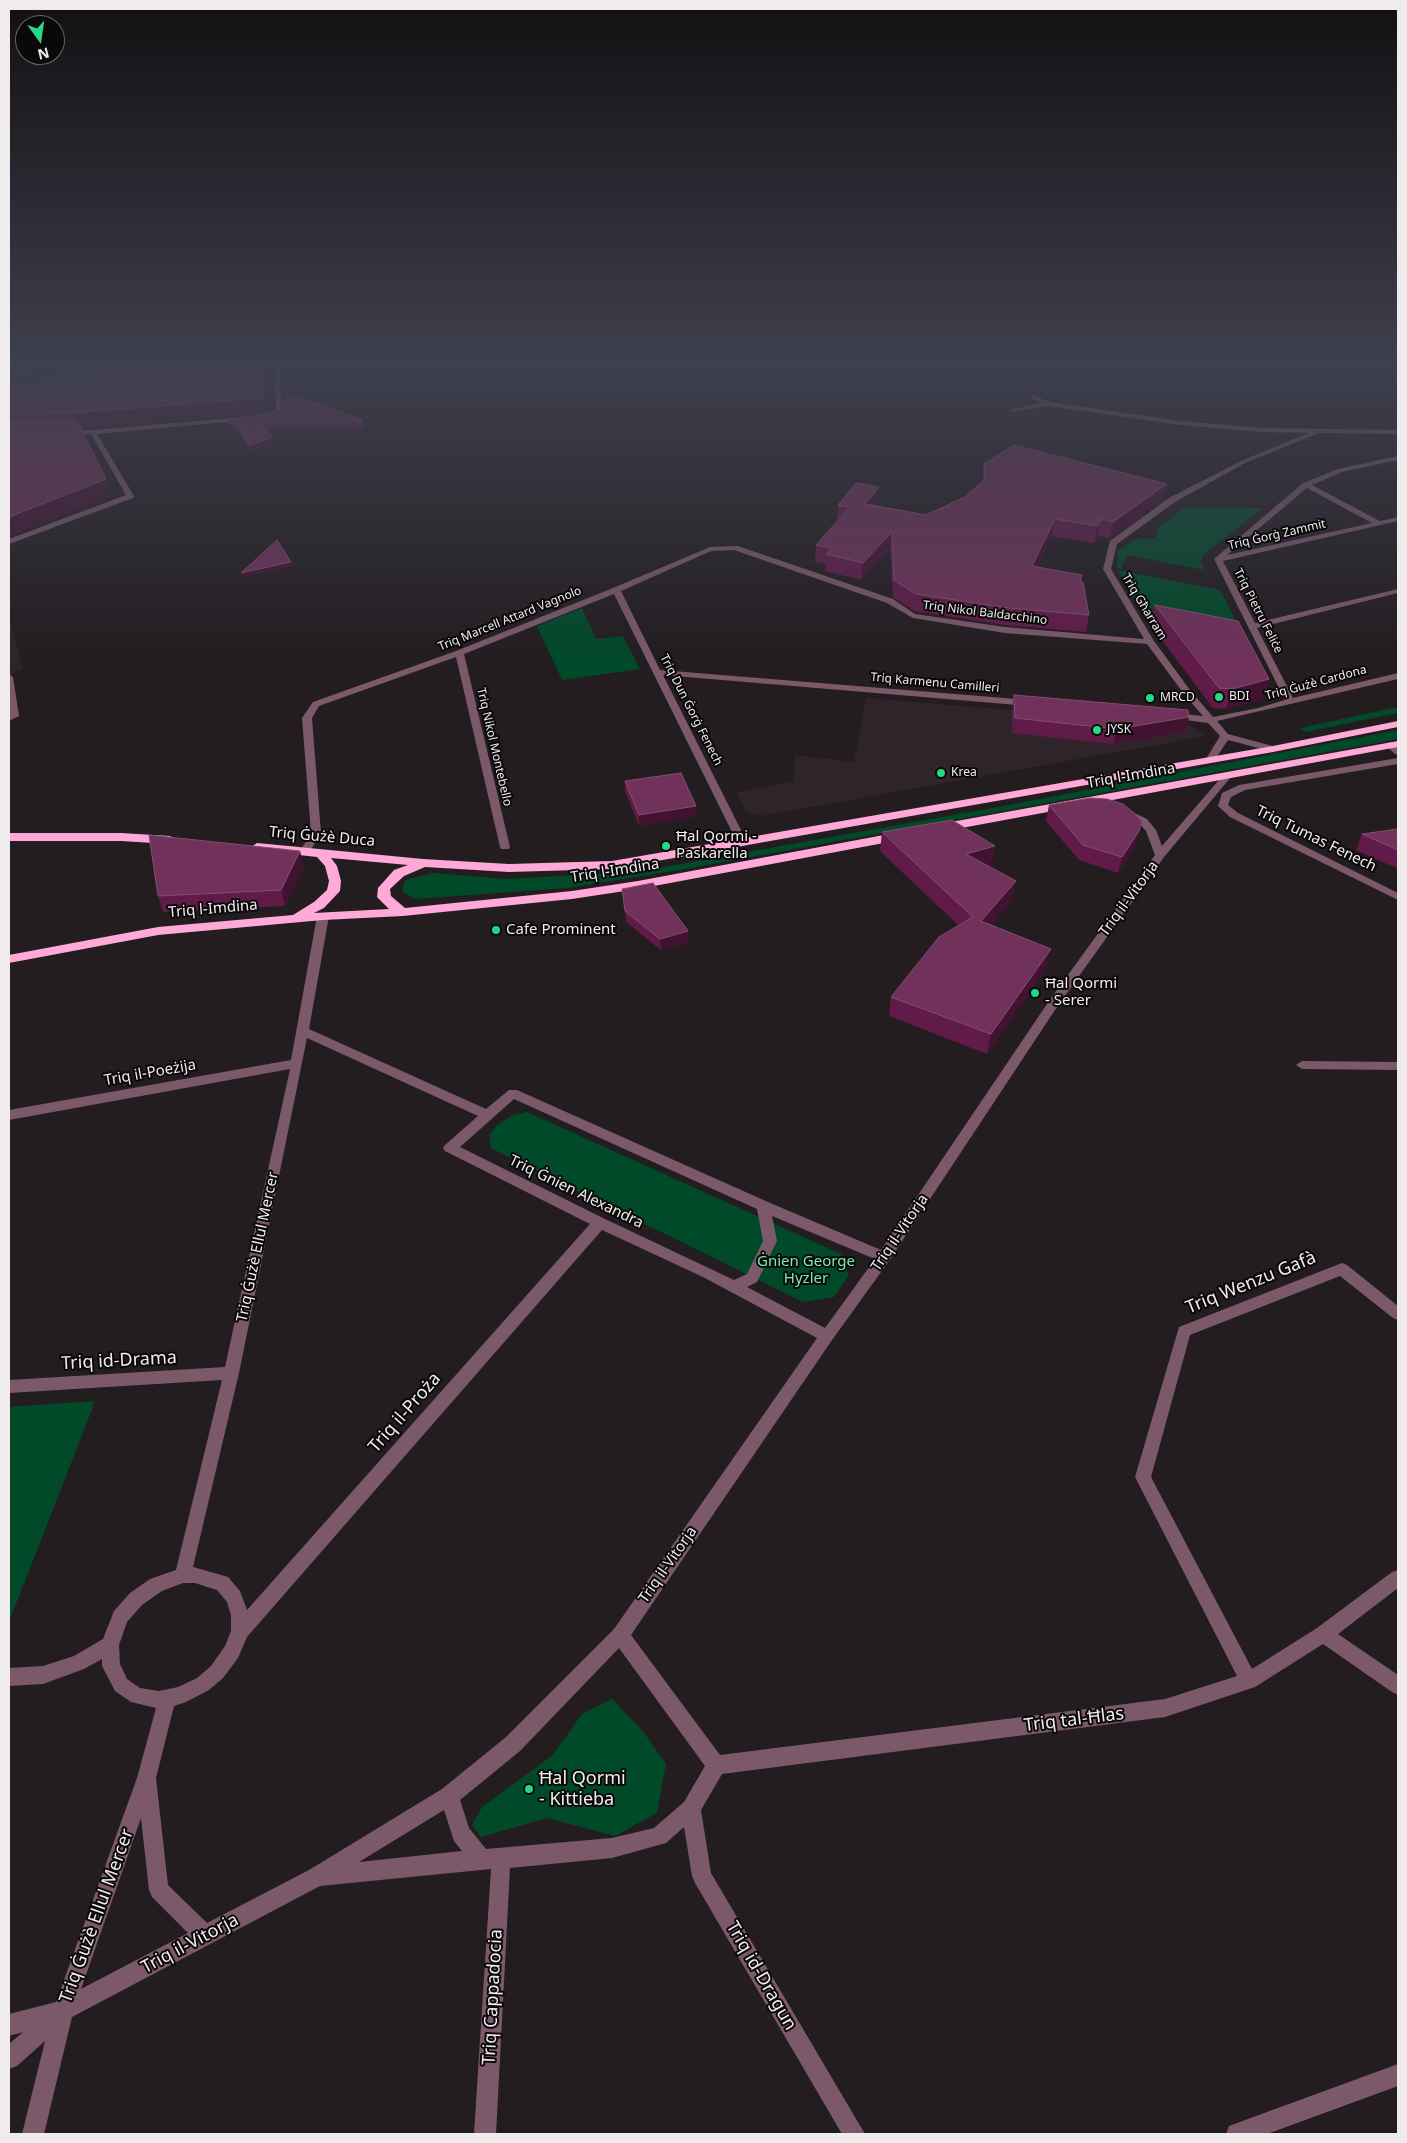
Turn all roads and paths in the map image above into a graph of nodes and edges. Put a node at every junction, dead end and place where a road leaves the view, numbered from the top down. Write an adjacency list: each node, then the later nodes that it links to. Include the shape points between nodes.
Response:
1 (110, 462): 7 (street, via 130,496)
2 (1243, 462): 13 (street, Triq Għarram, via 1172,500 1113,543 1107,569)
3 (1379, 462): 4 (street, Triq Pietru Feliċe, via 1340,470)
4 (1306, 485): 6 (street); 9 (street, Triq Pietru Feliċe)
5 (1398, 519): 6 (street, Triq Ġorġ Zammit)
6 (1379, 523): 9 (street, Triq Ġorġ Zammit)
7 (9, 542)
8 (710, 549): 10 (street, Triq Marcell Attard Vagnolo); 13 (street, Triq Nikol Baldacchino, via 735,548 890,602 913,616 1005,630)
9 (1218, 559): 12 (street, Triq Pietru Feliċe)
10 (616, 590): 14 (street, Triq Marcell Attard Vagnolo); 15 (street, Triq Dun Ġorġ Fenech)
11 (1398, 590): 12 (street)
12 (1254, 626): 18 (street, Triq Pietru Feliċe)
13 (1150, 642): 22 (street, Triq Għarram)
14 (460, 653): 35 (street, Triq Nikol Montebello); 36 (street, Triq Marcell Attard Vagnolo, via 316,704 307,718 316,833)
15 (658, 672): 19 (street, Triq Karmenu Camilleri); 33 (street, Triq Dun Ġorġ Fenech)
16 (1398, 676): 18 (street, Triq Ġużè Cardona)
17 (9, 677): 21 (street)
18 (1290, 700): 22 (street, Triq Ġużè Cardona)
19 (1035, 704)
20 (1163, 715): 22 (street)
21 (12, 717)
22 (1211, 720): 24 (street, Triq Għarram)
23 (1398, 724): 26 (highway, Triq l-Imdina)
24 (1225, 736): 26 (street); 27 (street)
25 (1396, 747): 29 (highway, Triq l-Imdina)
26 (1273, 749): 27 (highway, Triq l-Imdina)
27 (1211, 759): 33 (highway, Triq l-Imdina)
28 (1398, 761): 40 (street, Triq Tumas Fenech, via 1242,787 1226,795 1223,806 1234,815)
29 (1228, 775): 30 (highway, Triq l-Imdina); 38 (street, Triq il-Vitorja)
30 (1087, 801): 38 (street, Triq il-Vitorja, via 1143,821 1151,830); 41 (highway, Triq l-Imdina, via 638,885)
31 (9, 837): 32 (highway, via 121,837)
32 (180, 841)
33 (742, 842): 39 (highway, Triq l-Imdina, via 612,865 509,868)
34 (240, 846): 36 (highway, Triq Ġużè Duca)
35 (505, 847)
36 (305, 851): 37 (highway, Triq Ġużè Duca)
37 (320, 852): 39 (highway, Triq Ġużè Duca); 43 (highway, via 332,866 333,891 319,905)
38 (1160, 855): 53 (street, Triq il-Vitorja, via 1053,1004)
39 (423, 863): 41 (highway, via 399,873 384,888 384,897)
40 (1398, 897)
41 (403, 912): 42 (highway, Triq l-Imdina)
42 (323, 916): 43 (highway, Triq l-Imdina); 45 (street, Triq Ġużè Ellul Mercer)
43 (292, 918): 44 (highway, Triq l-Imdina, via 158,931)
44 (9, 959)
45 (302, 1031): 46 (street, Triq Ġużè Ellul Mercer); 50 (street)
46 (297, 1064): 49 (street, Triq il-Poeżija); 57 (street, Triq Ġużè Ellul Mercer)
47 (1302, 1065): 48 (street)
48 (1398, 1066)
49 (9, 1114)
50 (488, 1116): 51 (street, Triq Ġnien Alexandra, via 513,1093); 52 (street, Triq Ġnien Alexandra, via 450,1148)
51 (763, 1206): 53 (street, Triq Ġnien Alexandra); 54 (street, via 770,1241 752,1278)
52 (600, 1223): 54 (street, Triq Ġnien Alexandra); 61 (street, Triq il-Proża)
53 (884, 1257): 56 (street, Triq il-Vitorja)
54 (733, 1287): 56 (street, Triq Ġnien Alexandra)
55 (1398, 1314): 66 (street, Triq Wenzu Gafà, via 1342,1269 1184,1331 1143,1477)
56 (827, 1336): 62 (street, Triq il-Vitorja)
57 (232, 1373): 58 (street, Triq id-Drama); 59 (street, Triq Ġużè Ellul Mercer)
58 (9, 1386)
59 (183, 1575): 61 (street, via 222,1583 234,1597 240,1615); 64 (street, via 156,1585 136,1599 120,1617)
60 (1398, 1578): 63 (street, Triq tal-Ħlas)
61 (240, 1630): 68 (street, via 232,1652 217,1672 203,1684)
62 (620, 1634): 69 (street); 71 (street, Triq il-Vitorja, via 513,1744)
63 (1323, 1634): 66 (street, Triq tal-Ħlas); 67 (street)
64 (110, 1645): 65 (street, via 78,1663 42,1675); 68 (street, via 111,1666 121,1685 137,1696)
65 (9, 1677)
66 (1249, 1681): 69 (street, Triq tal-Ħlas, via 1165,1708)
67 (1398, 1686)
68 (167, 1700): 70 (street, Triq Ġużè Ellul Mercer)
69 (716, 1765): 72 (street, Triq il-Vitorja)
70 (146, 1778): 75 (street, via 159,1890); 76 (street, Triq Ġużè Ellul Mercer)
71 (448, 1796): 73 (street, via 461,1834); 74 (street, Triq il-Vitorja)
72 (691, 1808): 73 (street, Triq il-Vitorja, via 659,1836 612,1848); 82 (street, Triq id-Dragun, via 702,1876)
73 (491, 1859): 74 (street, Triq il-Vitorja); 81 (street, Triq Cappadocia)
74 (316, 1877): 75 (street, Triq il-Vitorja)
75 (206, 1936): 76 (street, Triq il-Vitorja)
76 (64, 2010): 77 (street, Triq il-Vitorja); 78 (street, Triq il-Vitorja); 80 (street, Triq Ġużè Ellul Mercer)
77 (9, 2024)
78 (9, 2058)
79 (1398, 2075): 83 (street)
80 (33, 2134)
81 (485, 2134)
82 (854, 2134)
83 (1237, 2134)

